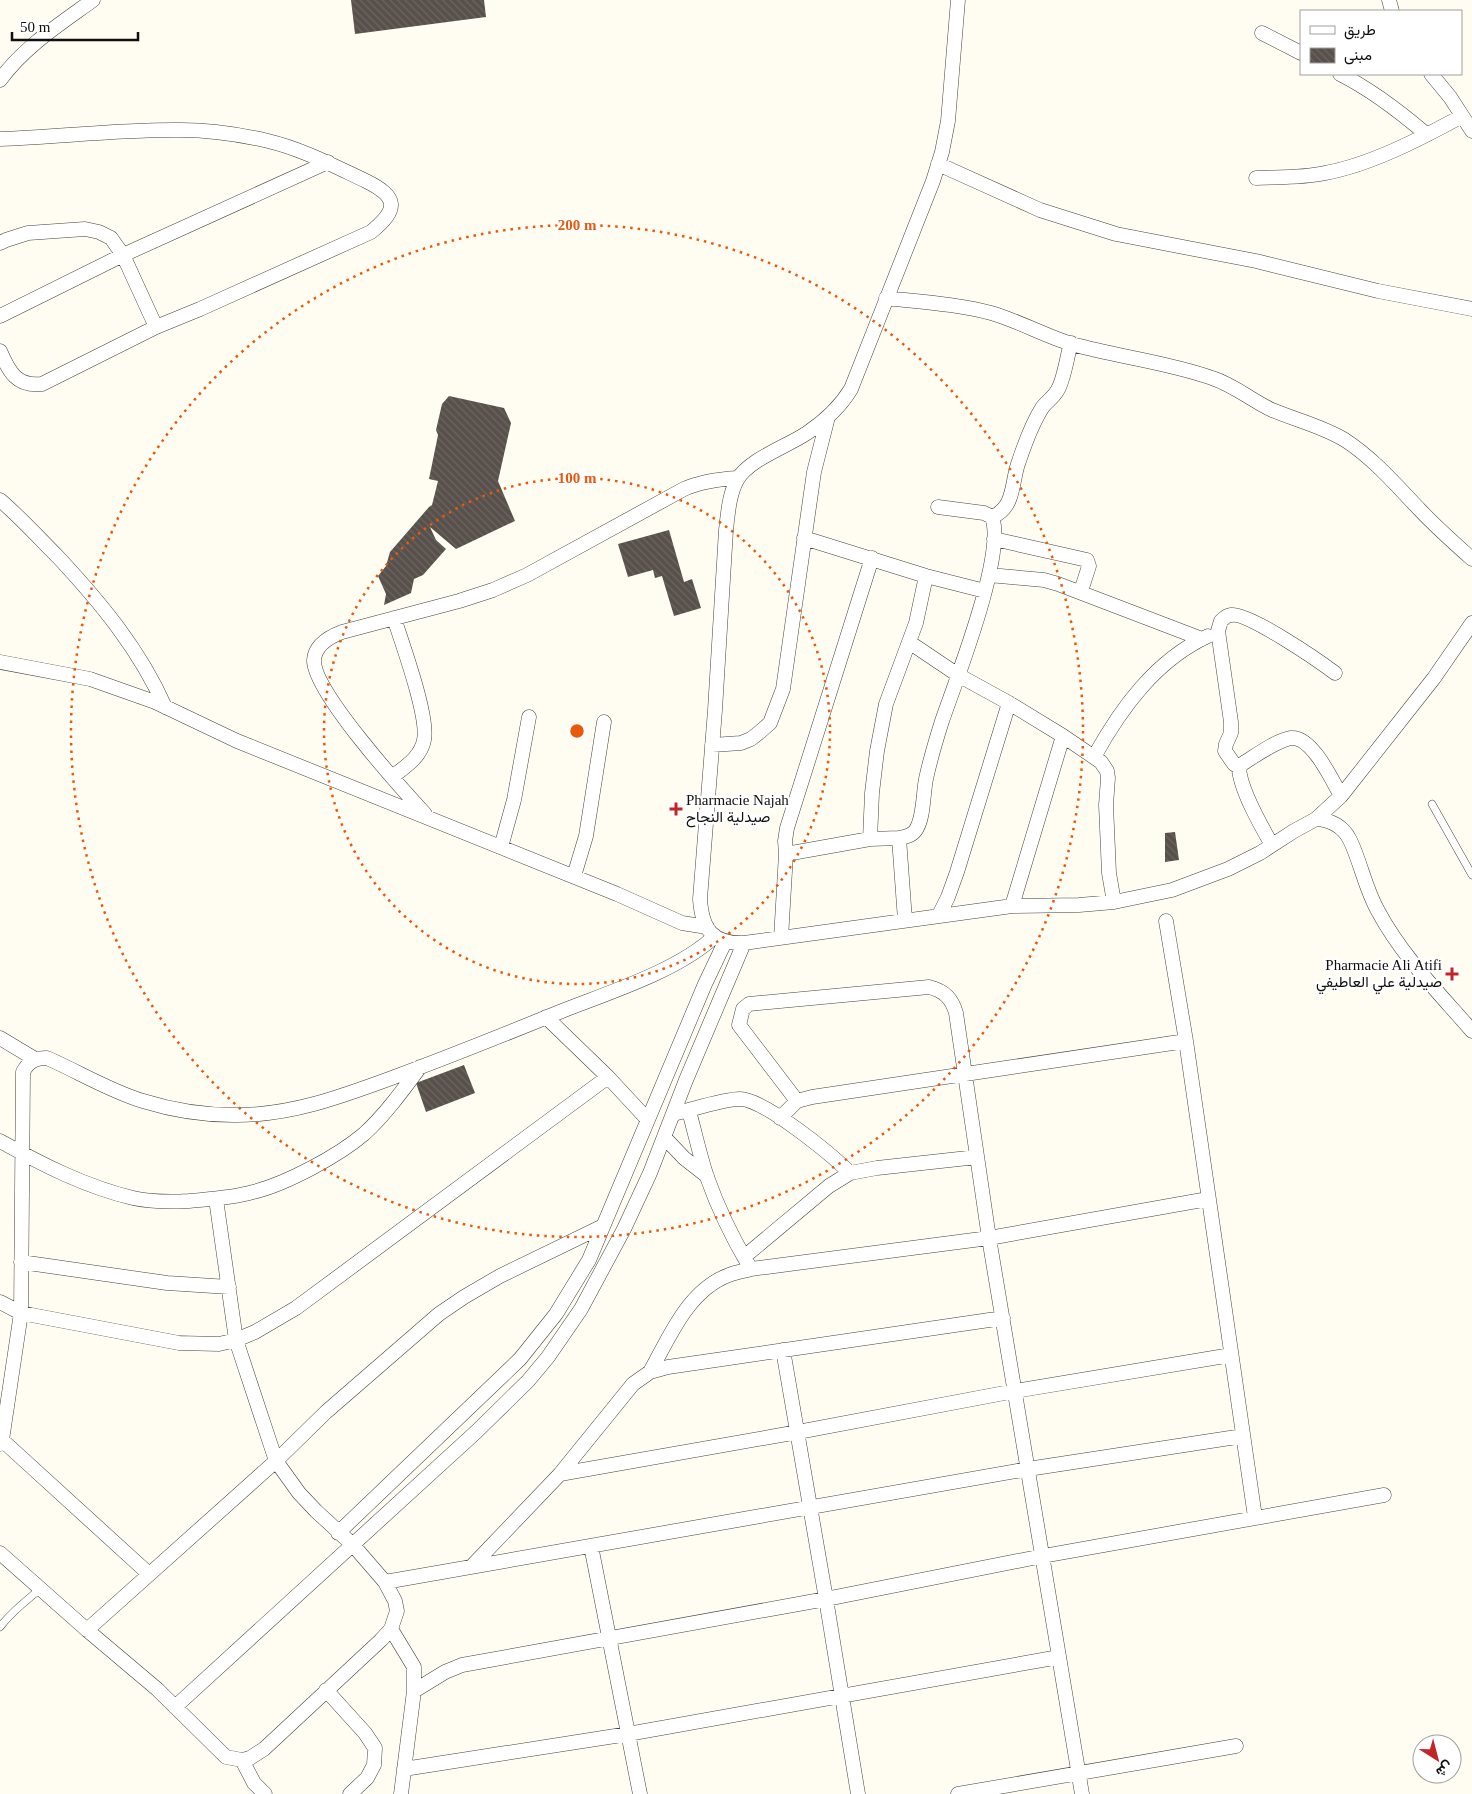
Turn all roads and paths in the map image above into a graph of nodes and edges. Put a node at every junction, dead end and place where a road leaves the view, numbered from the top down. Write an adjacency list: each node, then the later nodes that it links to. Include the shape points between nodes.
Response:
1 (93, 0): 7 (street, via 42,36)
2 (958, 0): 13 (street, via 948,121)
3 (1262, 33): 4 (street)
4 (1300, 52)
5 (1342, 75): 10 (street, via 1390,104)
6 (1432, 75): 8 (street)
7 (0, 80)
8 (1462, 116): 9 (street); 10 (street)
9 (1472, 131)
10 (1426, 134): 14 (street, via 1350,168 1324,174)
11 (0, 139): 12 (street, via 183,130 268,141)
12 (328, 162): 16 (street); 20 (street, via 378,187 387,195 392,209 383,222 371,232)
13 (938, 164): 17 (street); 18 (street, via 1040,210 1116,234 1256,261)
14 (1256, 178)
15 (0, 243): 16 (street, via 28,233 85,229 111,238)
16 (123, 255): 19 (street); 20 (street)
17 (886, 298): 21 (street, via 977,310); 23 (street, via 851,389)
18 (1472, 310)
19 (0, 316)
20 (156, 327): 22 (street, via 42,384 31,386 23,383 8,368)
21 (1071, 343): 27 (street, via 1059,389 1044,405 1018,463 1008,505); 31 (street, via 1212,378 1273,410 1344,440 1383,471)
22 (0, 351)
23 (828, 417): 24 (street, via 806,434 764,456); 28 (street, via 814,472)
24 (738, 478): 36 (street, via 696,483 527,575 459,601); 49 (street, via 726,530)
25 (0, 500): 45 (street, via 41,539 117,626 149,674)
26 (938, 507): 27 (street)
27 (992, 517): 29 (street)
28 (804, 538): 30 (street); 49 (street, via 783,689 770,724 751,740)
29 (994, 539): 32 (street); 35 (street, via 1087,560 1089,566)
30 (872, 558): 33 (street); 61 (street, via 787,828)
31 (1472, 559)
32 (989, 574): 34 (street); 35 (street, via 1044,580)
33 (926, 576): 34 (street); 40 (street)
34 (985, 591): 43 (street)
35 (1081, 591): 39 (street)
36 (394, 618): 52 (street, via 422,710 425,734 417,756); 52 (street, via 329,637 316,652 314,662 330,698)
37 (1472, 623): 53 (street, via 1434,678)
38 (1218, 631): 39 (street); 42 (street, via 1221,621 1236,615 1269,630); 51 (street, via 1231,722 1225,751)
39 (1202, 638): 50 (street, via 1149,679 1123,708)
40 (909, 642): 43 (street); 58 (street, via 886,704 872,793)
41 (0, 662): 45 (street, via 90,679)
42 (1335, 673)
43 (958, 674): 44 (street); 57 (street, via 933,749 918,826 912,835)
44 (1009, 703): 48 (street); 66 (street, via 957,872)
45 (165, 707): 55 (street, via 237,741)
46 (529, 717): 60 (street, via 514,800)
47 (604, 722): 63 (street, via 586,836)
48 (1063, 736): 50 (street); 65 (street)
49 (712, 745): 69 (street, via 700,899 703,920)
50 (1094, 757): 64 (street, via 1104,767 1108,778 1109,873)
51 (1240, 768): 53 (street, via 1281,742 1296,738 1309,745); 59 (street, via 1242,782)
52 (392, 776): 55 (street)
53 (1341, 796): 56 (street)
54 (1432, 804): 62 (lane)
55 (429, 818): 60 (street)
56 (1316, 819): 59 (street); 73 (street, via 1334,823 1349,838 1369,893 1388,928 1404,952)
57 (898, 838): 58 (street); 67 (street)
58 (870, 839): 61 (street)
59 (1272, 845): 64 (street, via 1249,859 1200,880 1172,890)
60 (501, 846): 63 (street)
61 (786, 854): 70 (street)
62 (1472, 875)
63 (574, 876): 69 (street)
64 (1114, 902): 65 (street)
65 (1012, 906): 66 (street)
66 (939, 915): 67 (street)
67 (905, 920): 70 (street)
68 (1166, 921): 75 (street)
69 (715, 935): 71 (street); 72 (street, via 702,948 673,965); 84 (street, via 705,984)
70 (781, 938): 71 (street)
71 (744, 943): 82 (street)
72 (546, 1018): 77 (street); 79 (street)
73 (1472, 1031)
74 (0, 1038): 76 (street)
75 (1186, 1041): 78 (street); 92 (street)
76 (35, 1060): 77 (street, via 46,1058 143,1101 200,1114 233,1115 272,1114 308,1106); 87 (street, via 26,1065 23,1072)
77 (421, 1067): 91 (street, via 364,1134 335,1155 298,1175 255,1192)
78 (965, 1075): 80 (street, via 812,1097); 80 (street, via 953,1004 939,990 924,987 749,1004 743,1009 739,1025); 88 (street)
79 (608, 1078): 84 (street); 102 (street, via 296,1308)
80 (797, 1102): 83 (street)
81 (689, 1110): 82 (street); 83 (street, via 740,1099 757,1103); 90 (street)
82 (673, 1114): 85 (street)
83 (780, 1118): 89 (street)
84 (648, 1119): 93 (street)
85 (664, 1137): 90 (street); 117 (street, via 624,1229 581,1309 548,1357 512,1399)
86 (0, 1141): 87 (street)
87 (21, 1153): 91 (street, via 76,1179 133,1198 167,1202); 96 (street)
88 (977, 1157): 89 (street); 94 (street)
89 (850, 1174): 95 (street, via 829,1186)
90 (707, 1176): 95 (street)
91 (216, 1199): 98 (street)
92 (1208, 1199): 94 (street); 104 (street)
93 (603, 1226): 110 (street, via 500,1276 439,1314 326,1412); 116 (street, via 574,1286 520,1359)
94 (989, 1238): 97 (street); 101 (street)
95 (744, 1257): 97 (street)
96 (21, 1262): 98 (street, via 167,1283); 100 (street)
97 (751, 1269): 105 (street, via 728,1275 698,1296 684,1313)
98 (229, 1287): 102 (street)
99 (0, 1302): 100 (street)
100 (21, 1313): 102 (street, via 179,1343 219,1344); 109 (street)
101 (1003, 1318): 103 (street); 106 (street)
102 (236, 1340): 110 (street)
103 (784, 1350): 105 (street); 107 (street)
104 (1231, 1356): 106 (street); 108 (street)
105 (650, 1372): 112 (street, via 633,1384)
106 (1015, 1391): 107 (street); 111 (street)
107 (798, 1432): 112 (street); 114 (street)
108 (1243, 1436): 111 (street); 115 (street)
109 (1, 1442): 122 (street)
110 (276, 1461): 116 (street, via 299,1493); 122 (street)
111 (1028, 1469): 114 (street); 120 (street)
112 (560, 1474): 121 (street)
113 (1384, 1495): 115 (street)
114 (809, 1507): 118 (street); 125 (street)
115 (1255, 1517): 120 (street)
116 (338, 1532): 117 (street)
117 (353, 1545): 123 (street); 134 (street)
118 (591, 1546): 121 (street); 129 (street)
119 (0, 1553): 124 (street)
120 (1043, 1556): 125 (street); 130 (street)
121 (472, 1566): 123 (street)
122 (149, 1574): 128 (street)
123 (385, 1582): 127 (street, via 397,1611)
124 (40, 1589): 126 (lane, via 12,1611); 128 (street)
125 (826, 1599): 129 (street); 133 (street)
126 (0, 1626)
127 (391, 1629): 131 (street); 132 (street, via 414,1668)
128 (87, 1630): 134 (street)
129 (610, 1640): 132 (street, via 462,1665); 135 (street)
130 (1059, 1657): 133 (street); 139 (street)
131 (326, 1690): 137 (street, via 264,1749); 141 (street, via 375,1748 374,1765)
132 (414, 1692): 138 (street)
133 (841, 1696): 135 (street); 144 (street)
134 (175, 1707): 137 (street, via 226,1757)
135 (628, 1734): 138 (street); 143 (street)
136 (1236, 1746): 139 (street)
137 (242, 1760): 140 (street, via 254,1783)
138 (404, 1770): 142 (street)
139 (1078, 1774): 145 (street); 146 (street)
140 (265, 1794)
141 (350, 1794)
142 (401, 1794)
143 (640, 1794)
144 (858, 1794)
145 (958, 1794)
146 (1082, 1794)

